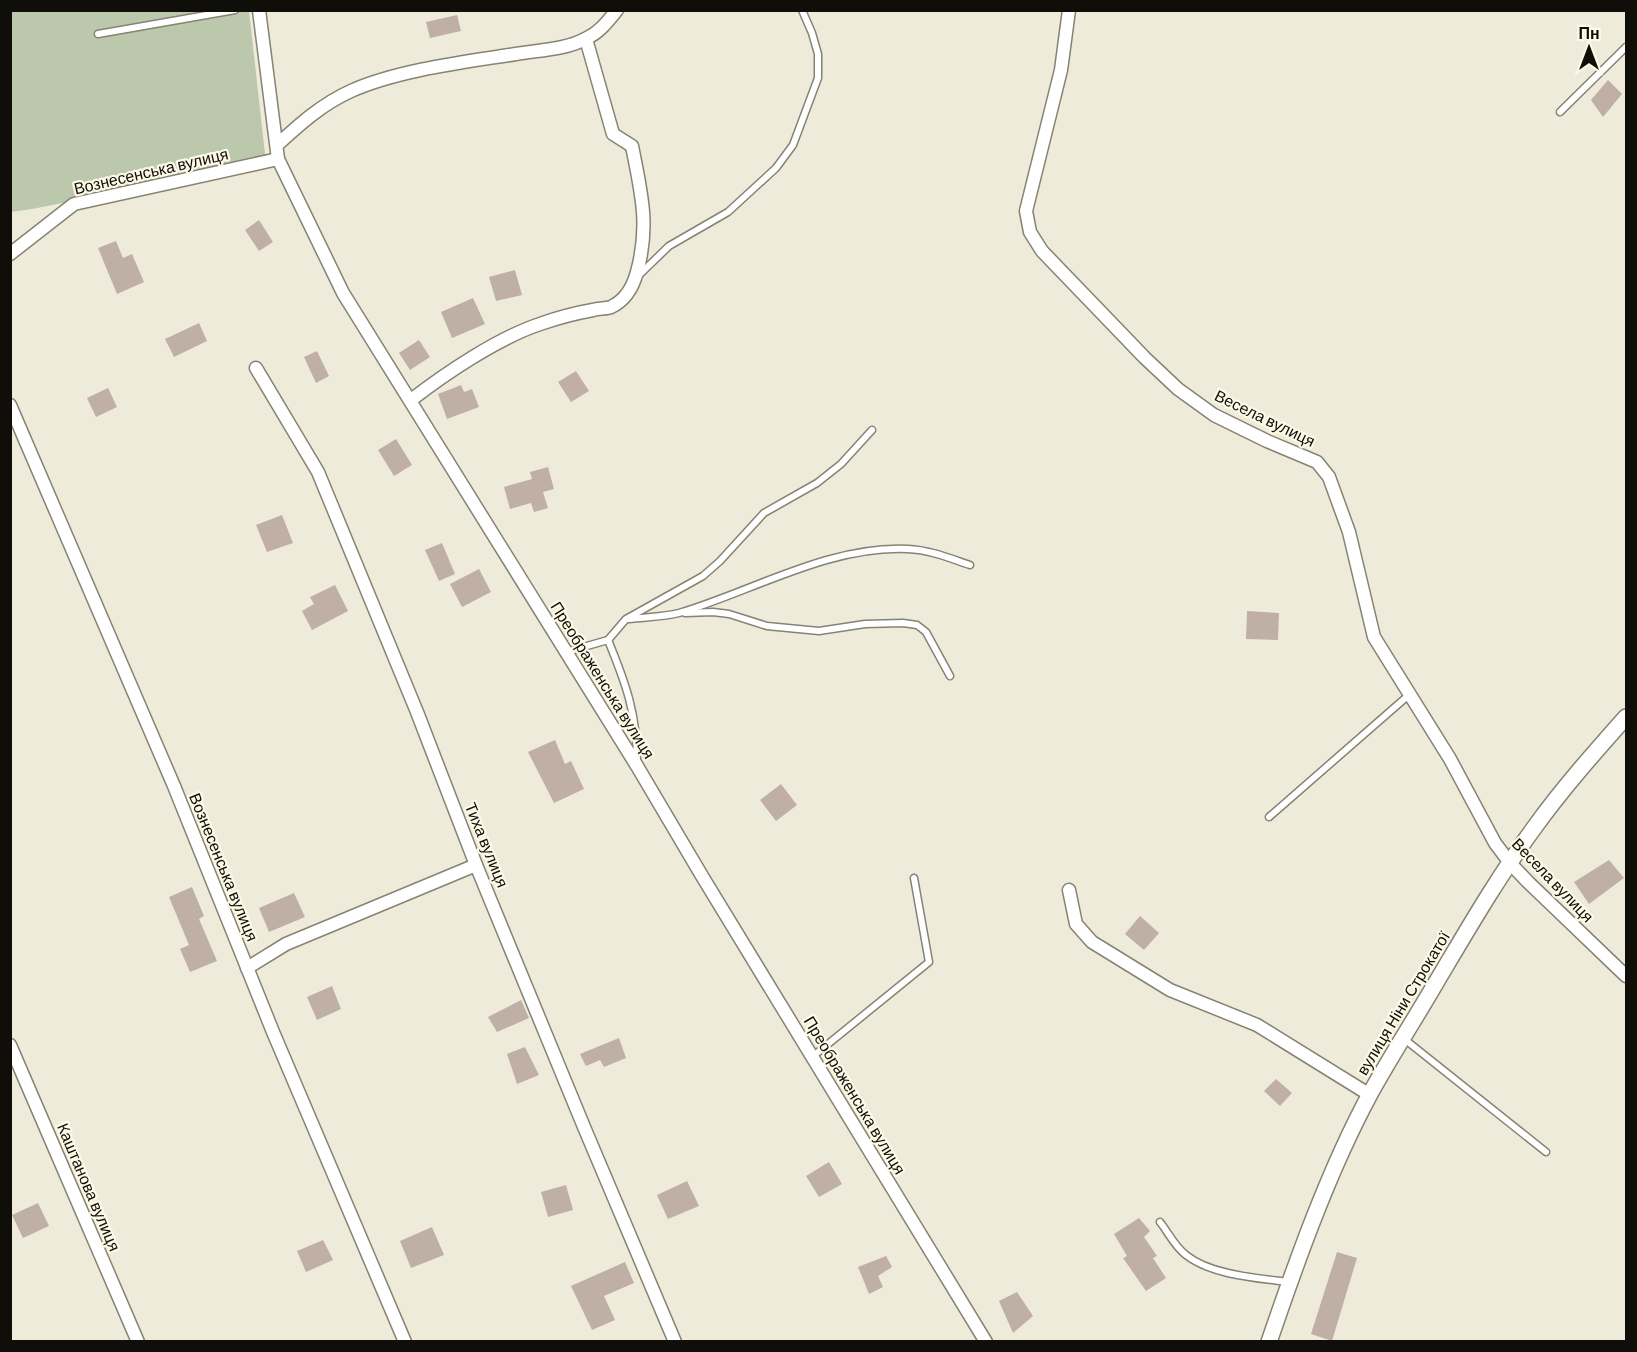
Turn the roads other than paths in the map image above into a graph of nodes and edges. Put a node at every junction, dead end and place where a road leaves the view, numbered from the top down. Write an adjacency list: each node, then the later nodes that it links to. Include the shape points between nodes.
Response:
1 (235, 10): 6 (lane)
2 (259, 10): 10 (street, Преображенська вулиця)
3 (617, 10): 7 (street)
4 (802, 10): 13 (lane, via 818,54 818,78 793,146 776,168 728,212 669,246)
5 (1070, 10): 24 (street, Весела вулиця, via 1061,70 1026,211 1030,232 1042,251 1178,389 1214,415 1317,462 1329,477 1349,532 1374,637)
6 (98, 34)
7 (586, 39): 10 (street, via 555,48 433,68 352,91 322,106); 13 (street, via 613,134 632,146 639,178 645,218 644,250)
8 (1626, 47): 9 (lane)
9 (1560, 112)
10 (277, 145): 11 (street, Преображенська вулиця)
11 (278, 159): 12 (street, Вознесенська вулиця, via 74,204); 15 (street, Преображенська вулиця, via 343,293)
12 (10, 254)
13 (636, 278): 15 (street, via 626,297 609,307 538,324 492,347)
14 (256, 368): 29 (street, Тиха вулиця, via 318,472)
15 (411, 400): 22 (street, Преображенська вулиця)
16 (10, 405): 32 (street, Вознесенська вулиця, via 174,786)
17 (872, 430): 20 (lane, via 818,483 764,513 703,576)
18 (970, 565): 19 (lane, via 909,549 856,553)
19 (677, 614): 20 (lane); 23 (lane, via 721,613 767,626 819,632 865,624 917,625 926,632)
20 (626, 619): 21 (lane)
21 (608, 640): 22 (lane); 26 (lane, via 633,711)
22 (566, 652): 26 (street, Преображенська вулиця)
23 (951, 676)
24 (1410, 694): 27 (lane); 28 (street, Весела вулиця)
25 (1626, 717): 28 (street, вулиця Ніни Строкатої, via 1583,765)
26 (637, 766): 36 (street, Преображенська вулиця)
27 (1269, 817)
28 (1510, 863): 33 (street, Весела вулиця); 34 (street, вулиця Ніни Строкатої)
29 (476, 865): 32 (street, via 286,944); 43 (street, Тиха вулиця)
30 (914, 878): 36 (lane, via 929,962)
31 (1069, 890): 37 (street, via 1076,924 1092,942 1170,990 1257,1025)
32 (247, 968): 42 (street, Вознесенська вулиця)
33 (1626, 976)
34 (1403, 1038): 37 (street, вулиця Ніни Строкатої); 38 (lane)
35 (10, 1045): 41 (street, Каштанова вулиця)
36 (812, 1057): 44 (street, Преображенська вулиця)
37 (1370, 1095): 40 (street, вулиця Ніни Строкатої)
38 (1546, 1152)
39 (1160, 1222): 40 (lane, via 1184,1254 1199,1264)
40 (1289, 1282): 45 (street, вулиця Ніни Строкатої)
41 (138, 1341)
42 (405, 1341)
43 (675, 1341)
44 (986, 1341)
45 (1269, 1341)

